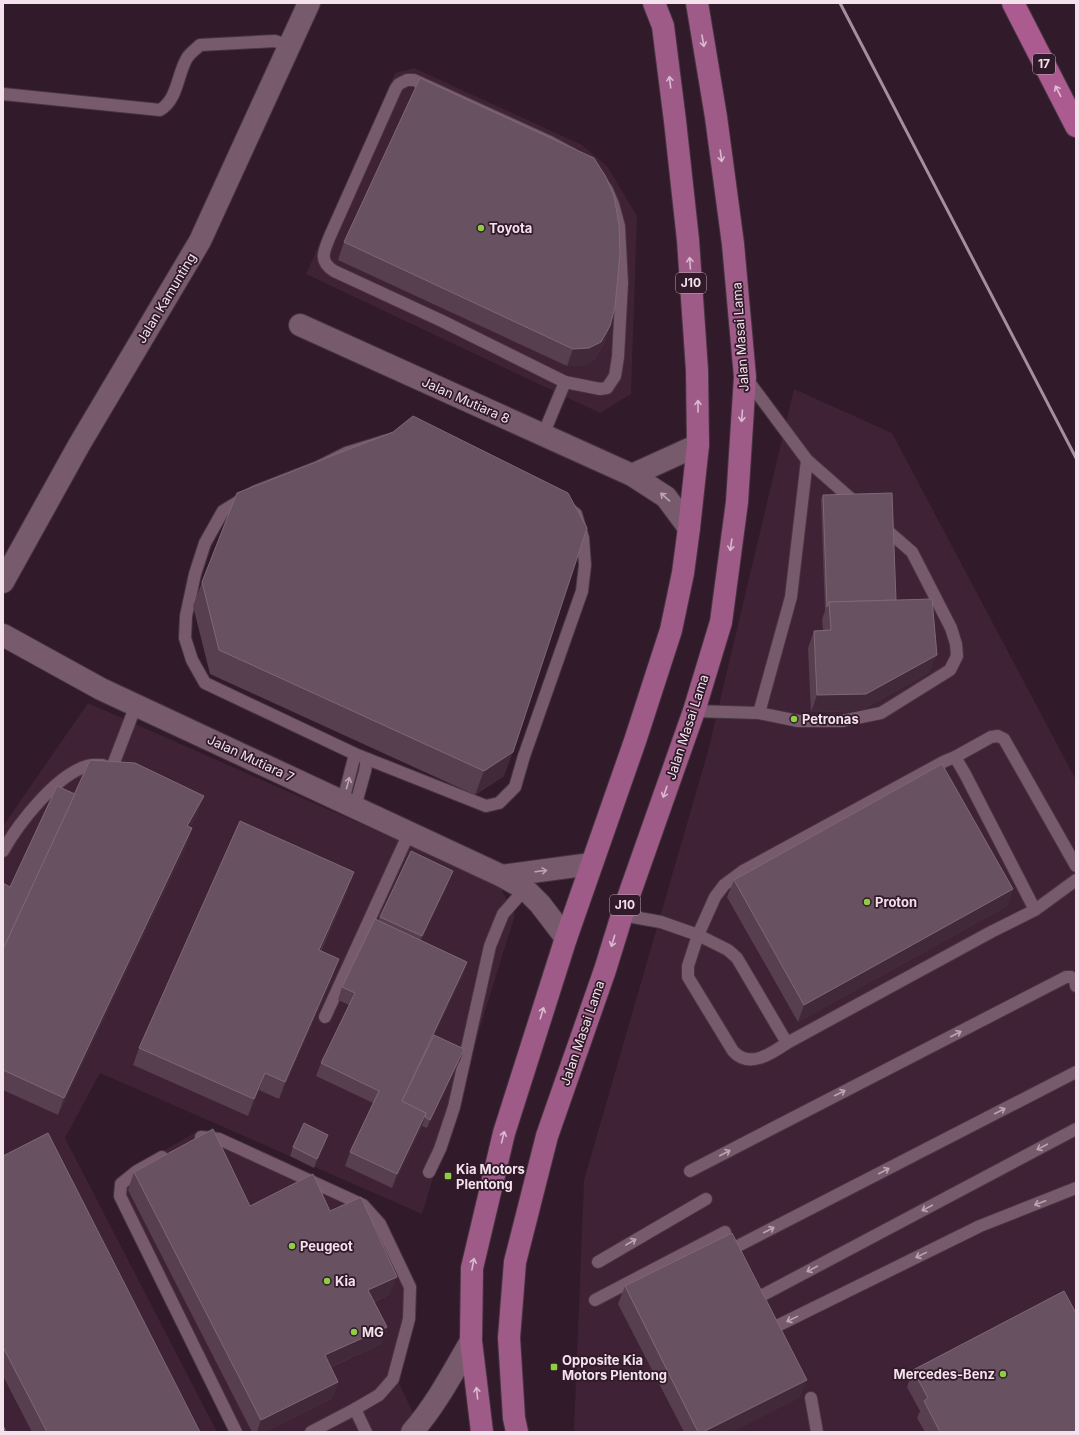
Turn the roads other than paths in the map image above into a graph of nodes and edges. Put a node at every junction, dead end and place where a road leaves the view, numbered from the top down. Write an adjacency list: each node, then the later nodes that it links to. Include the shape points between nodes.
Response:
1 (309, 3): 5 (street, Jalan Kamunting)
2 (654, 3): 12 (main road, J10, one-way to 2, via 697,370 688,240 663,26)
3 (697, 3): 9 (main road, Jalan Masai Lama / J10, one-way to 9, via 732,236)
4 (1013, 3): 7 (highway, 17, one-way to 4)
5 (289, 46): 6 (lane, via 275,42 200,45 187,57 167,106 160,110); 16 (street, Jalan Kamunting, via 200,241 79,445)
6 (3, 94)
7 (1076, 126)
8 (300, 325): 11 (street, Jalan Mutiara 8)
9 (745, 377): 13 (lane); 19 (main road, Jalan Masai Lama / J10, one-way to 19, via 737,502 721,622)
10 (564, 382): 10 (lane, via 334,271 325,263 325,250 330,236 393,95 400,84 407,80 414,80 550,142 593,170 607,190 619,226 622,283 615,376 607,388 600,389); 11 (lane)
11 (543, 435): 14 (street, Jalan Mutiara 8)
12 (698, 445): 14 (street); 15 (main road, J10)
13 (807, 460): 20 (lane, via 792,597); 20 (lane, via 912,552 948,621 956,644 957,656 950,670 881,713 842,721 798,721)
14 (632, 476): 15 (street, Jalan Mutiara 8, one-way to 14, via 666,497)
15 (689, 528): 27 (main road, J10, via 671,630)
16 (3, 582)
17 (3, 635): 18 (street, Jalan Mutiara 7, via 101,689)
18 (136, 705): 24 (street, Jalan Mutiara 7); 26 (lane, via 118,767 89,765 65,777 12,834)
19 (694, 711): 20 (lane); 33 (main road, Jalan Masai Lama / J10, one-way to 33)
20 (759, 713)
21 (355, 754): 23 (lane); 23 (lane, via 205,683 192,660 185,638 186,616 205,543 223,511 254,492 318,468 346,453 414,434 559,501 576,514 583,538 585,565 582,591 515,787 499,804 486,806); 24 (lane, one-way to 21)
22 (955, 757): 28 (lane, via 991,737 998,736 1004,739); 32 (lane); 34 (lane, via 743,872 724,886 715,897)
23 (367, 759): 24 (lane, via 365,771)
24 (349, 804): 25 (street, Jalan Mutiara 7)
25 (409, 833): 29 (street, Jalan Mutiara 7); 37 (lane)
26 (3, 851)
27 (591, 864): 29 (street, one-way to 27); 35 (main road, J10)
28 (1076, 866)
29 (502, 876): 31 (street, Jalan Mutiara 7)
30 (1076, 880): 32 (lane)
31 (524, 889): 35 (street, Jalan Mutiara 7, via 540,904); 44 (lane, via 503,914 490,946 454,1107 440,1149)
32 (1035, 910): 38 (lane)
33 (622, 915): 34 (lane, via 661,922); 61 (main road, Jalan Masai Lama / J10, one-way to 61, via 547,1136 515,1262 509,1338)
34 (698, 935): 38 (lane, via 728,950 737,958); 38 (lane, via 688,966 688,977 733,1051 744,1060 751,1060 772,1053)
35 (566, 938): 53 (main road, J10, one-way to 35, via 472,1268 504,1132)
36 (1076, 986): 43 (lane, one-way to 36, via 1066,977 1075,980)
37 (324, 1017)
38 (787, 1043)
39 (1076, 1072): 48 (lane, one-way to 39)
40 (1076, 1129): 50 (lane, one-way to 50)
41 (194, 1141): 55 (lane, via 200,1137 219,1139 363,1205 380,1224 410,1287 409,1319 393,1379 379,1395)
42 (172, 1152): 56 (lane, via 137,1171 121,1184 120,1196)
43 (690, 1171)
44 (429, 1172)
45 (1076, 1188): 52 (lane, one-way to 52, via 980,1226)
46 (706, 1199): 49 (lane, one-way to 46)
47 (725, 1232): 51 (lane)
48 (734, 1248)
49 (598, 1262)
50 (761, 1296)
51 (595, 1300)
52 (778, 1326)
53 (471, 1341): 59 (street, via 441,1392); 60 (main road, J10, one-way to 53)
54 (811, 1398): 62 (lane)
55 (356, 1410): 57 (lane); 58 (lane)
56 (236, 1432)
57 (311, 1432)
58 (366, 1432)
59 (412, 1432)
60 (482, 1432)
61 (517, 1432)
62 (818, 1432)

